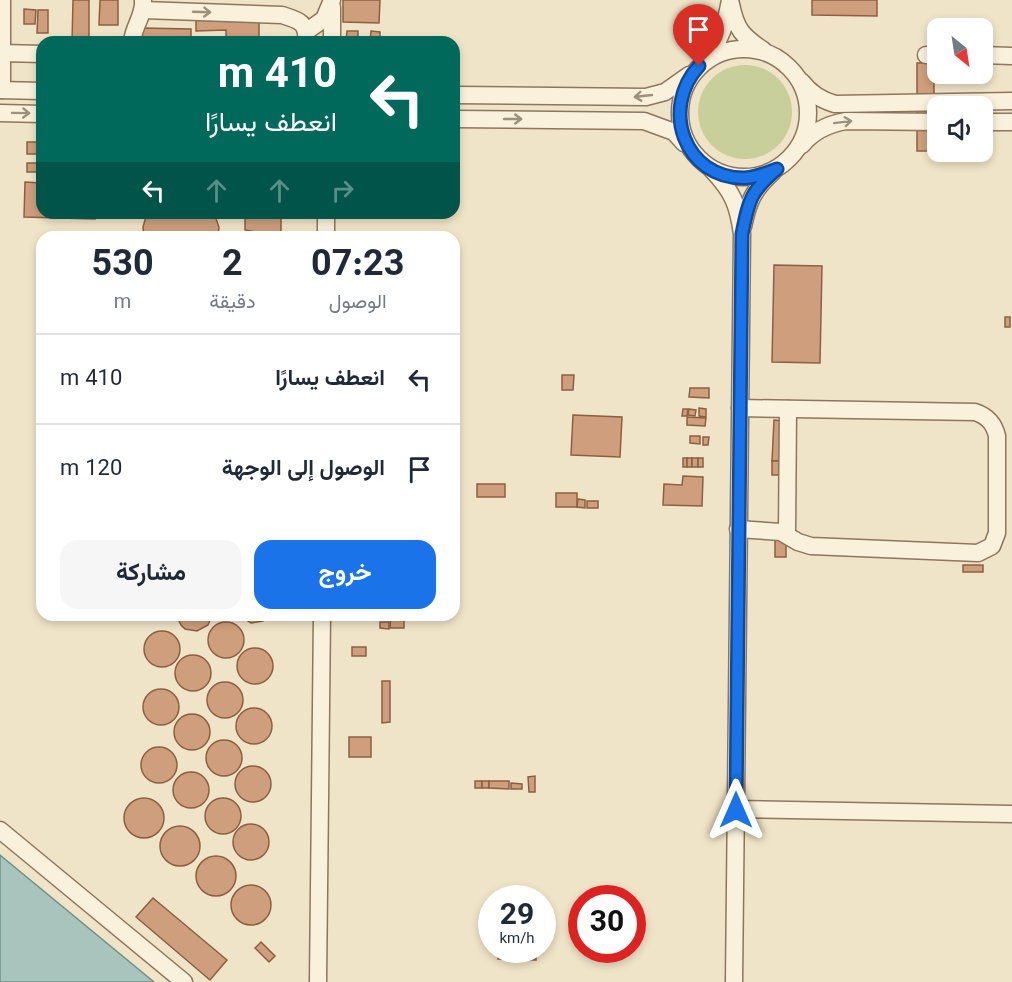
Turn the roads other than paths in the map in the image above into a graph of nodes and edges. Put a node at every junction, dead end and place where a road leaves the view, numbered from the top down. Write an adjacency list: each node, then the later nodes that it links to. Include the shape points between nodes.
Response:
1 (730, 0): 10 (street, via 742,34); 13 (street, via 714,50)
2 (143, 5): 4 (street); 5 (street, one-way to 5, via 282,15 296,19)
3 (1, 7): 8 (street)
4 (132, 36)
5 (305, 36)
6 (307, 36): 7 (street, via 324,19 332,0)
7 (332, 36)
8 (2, 53): 9 (street); 15 (street)
9 (36, 54)
10 (770, 54): 13 (street, via 733,49 714,55); 14 (street)
11 (993, 55): 12 (street)
12 (1012, 56)
13 (697, 69): 17 (street, one-way to 17, via 665,92 646,97); 25 (street, via 683,89 679,109 681,130)
14 (798, 77): 18 (street, via 810,93 836,104); 26 (street, via 806,95 808,115 805,135)
15 (1, 90): 16 (street)
16 (36, 90)
17 (460, 95)
18 (1012, 101)
19 (0, 113): 20 (street, one-way to 20)
20 (36, 114)
21 (460, 118): 25 (street, one-way to 25, via 644,122 674,132)
22 (927, 122): 26 (street, one-way to 22, via 807,139 833,123)
23 (993, 122): 24 (street)
24 (1012, 122)
25 (690, 149): 28 (street)
26 (795, 152): 27 (street)
27 (777, 169): 28 (street, via 745,178); 29 (street, via 758,185 752,196)
28 (712, 170): 29 (street, via 734,198)
29 (742, 234): 30 (street)
30 (740, 408): 31 (street); 32 (street)
31 (788, 409): 33 (street); 33 (street, via 975,412 986,417 997,436 998,533 992,546 978,553 811,546)
32 (738, 529): 33 (street); 35 (street)
33 (787, 534)
34 (322, 621): 39 (street)
35 (736, 810): 36 (street); 40 (street)
36 (1012, 814)
37 (0, 830): 38 (street)
38 (184, 982)
39 (318, 982)
40 (734, 982)

